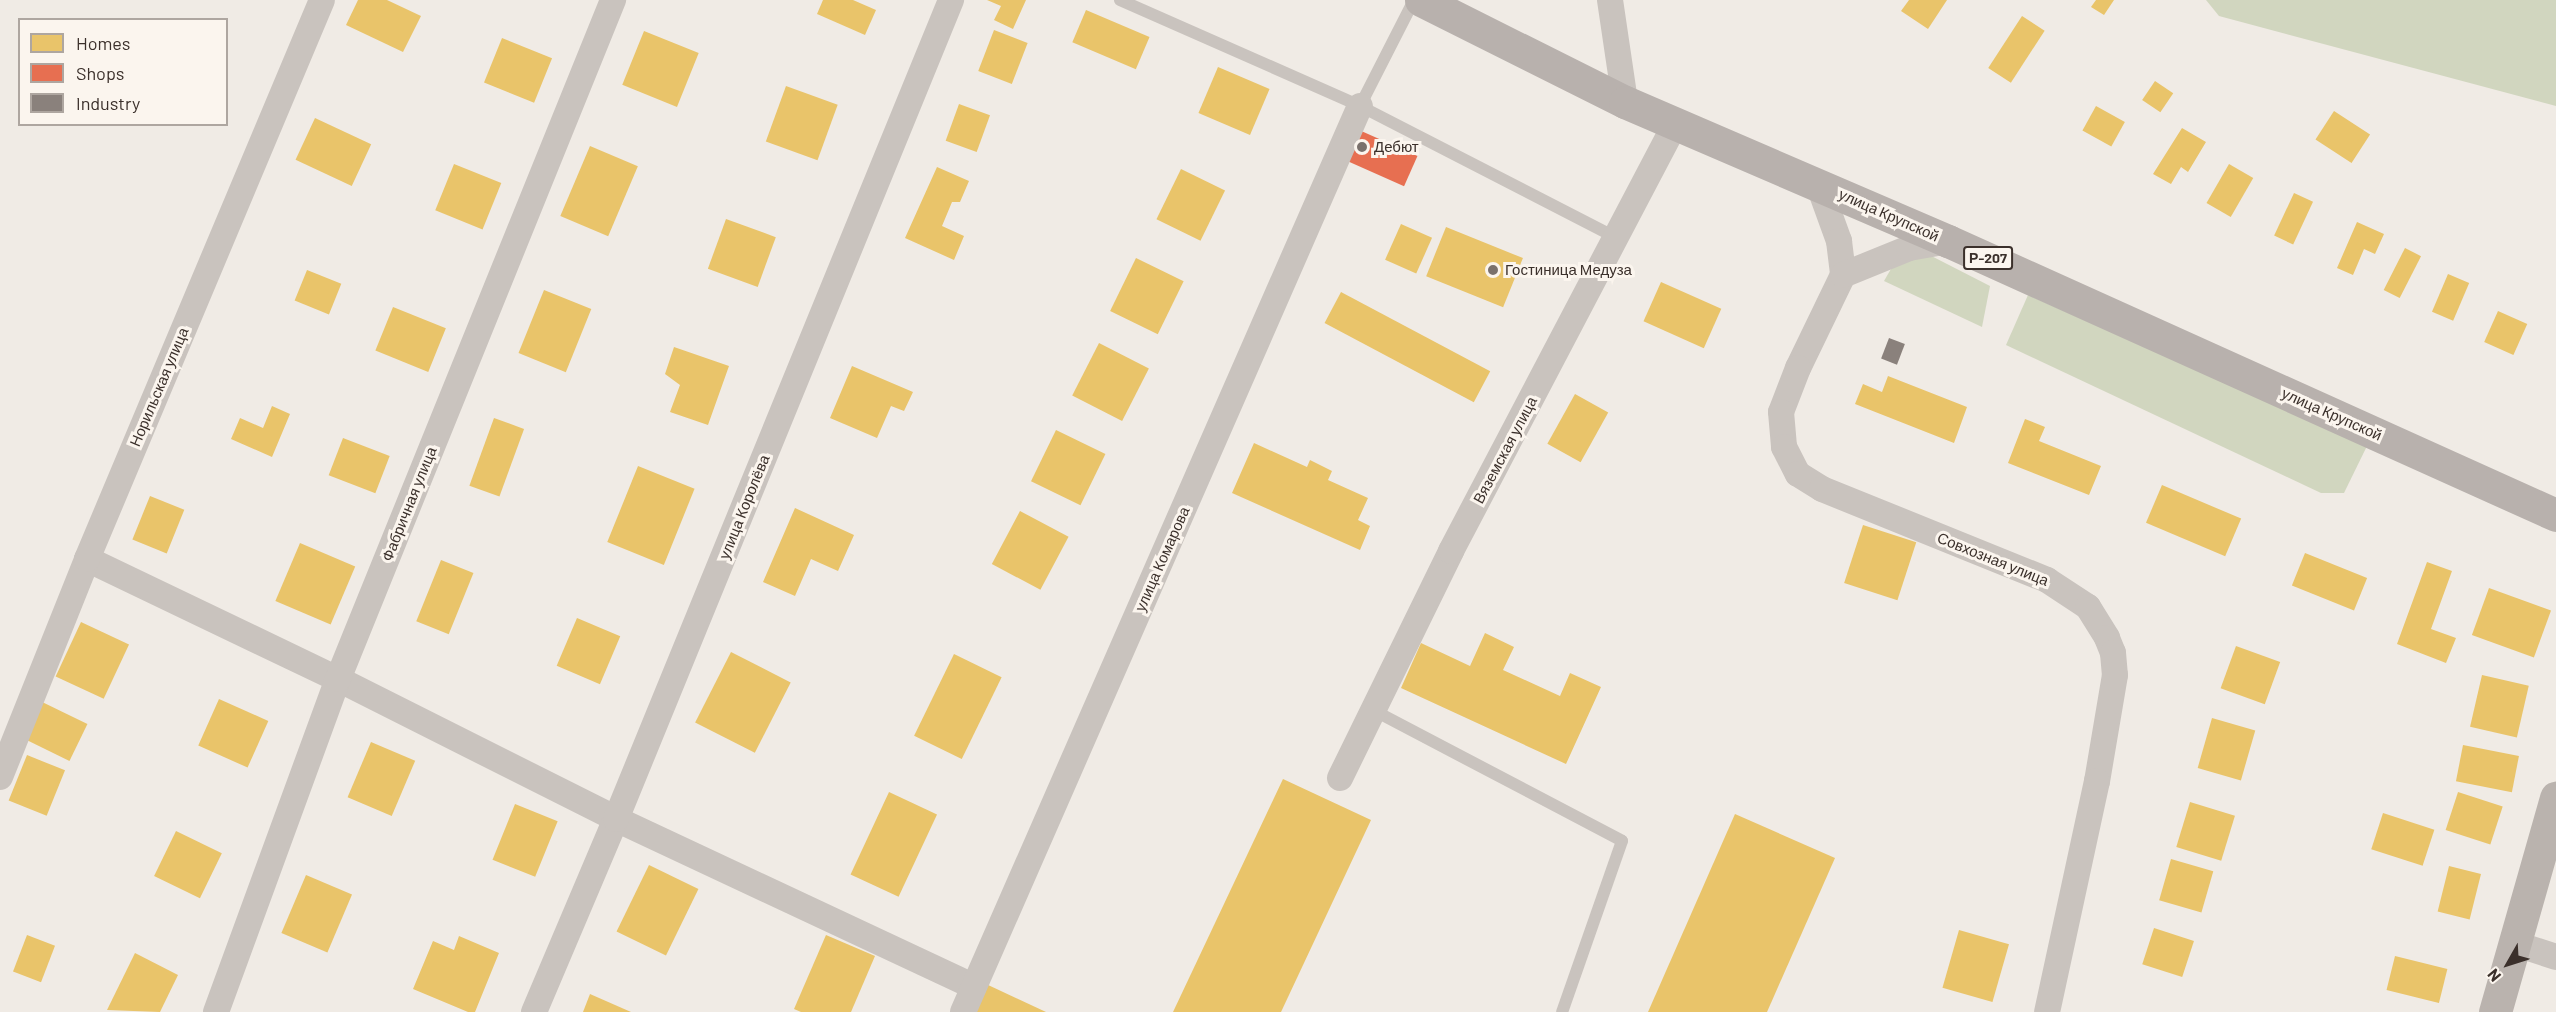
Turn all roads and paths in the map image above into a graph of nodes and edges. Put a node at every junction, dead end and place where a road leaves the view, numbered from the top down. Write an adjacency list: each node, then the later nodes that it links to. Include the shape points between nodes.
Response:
1 (322, 0): 16 (street, Норильская улица)
2 (613, 0): 17 (street, Фабричная улица)
3 (951, 0): 22 (street, улица Королёва)
4 (1120, 0): 9 (lane)
5 (1413, 0): 9 (lane)
6 (1421, 0): 8 (main road, улица Крупской / Р-207)
7 (1610, 0): 8 (street)
8 (1625, 102): 10 (main road, улица Крупской / Р-207)
9 (1360, 106): 12 (lane); 25 (street, улица Комарова)
10 (1675, 124): 11 (main road, улица Крупской / Р-207); 12 (street, Вяземская улица)
11 (1818, 183): 13 (main road, улица Крупской / Р-207); 14 (street, via 1839,241)
12 (1617, 238): 18 (street, Вяземская улица, via 1451,551)
13 (1948, 241): 14 (street, via 1909,248); 15 (main road, улица Крупской / Р-207)
14 (1843, 275): 30 (street, Совхозная улица, via 1781,412 1784,447 1798,474 1822,489 2047,579 2088,607 2113,653 2115,675 2097,781)
15 (2556, 515)
16 (87, 559): 17 (street); 19 (street, Норильская улица)
17 (338, 680): 22 (street); 26 (street, Фабричная улица)
18 (1373, 710): 20 (street, Вяземская улица); 29 (lane, via 1622,842)
19 (0, 777)
20 (1340, 778)
21 (2556, 798): 23 (main road)
22 (616, 819): 25 (street); 27 (street, улица Королёва)
23 (2513, 943): 24 (street); 31 (main road)
24 (2556, 957)
25 (974, 987): 28 (street, улица Комарова)
26 (216, 1012)
27 (534, 1012)
28 (963, 1012)
29 (1562, 1012)
30 (2047, 1012)
31 (2495, 1012)

